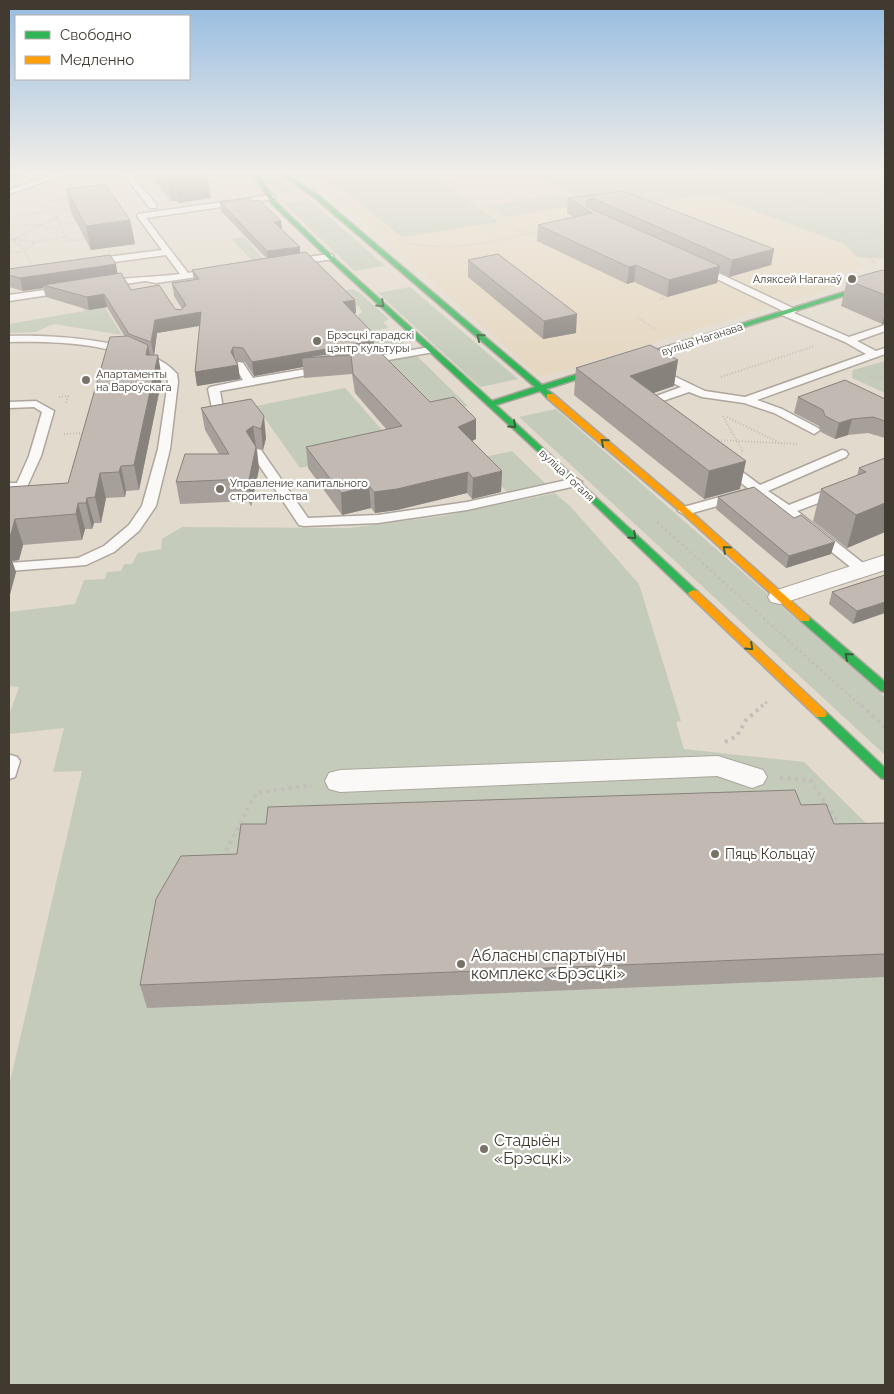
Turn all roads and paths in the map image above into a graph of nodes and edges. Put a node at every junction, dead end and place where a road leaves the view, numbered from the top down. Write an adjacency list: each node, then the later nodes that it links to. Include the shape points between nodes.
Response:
1 (11, 236): 12 (path)
2 (21, 236): 12 (path)
3 (155, 236): 18 (lane)
4 (308, 236): 20 (main road, вуліца Гогаля)
5 (361, 236): 27 (main road)
6 (515, 236): 15 (path, via 455,248)
7 (846, 236): 16 (path)
8 (869, 236): 10 (path)
9 (66, 237): 11 (path, via 68,241); 14 (path)
10 (866, 237): 16 (path)
11 (86, 239)
12 (13, 240): 13 (path); 14 (path); 17 (path)
13 (9, 241)
14 (36, 242): 17 (path)
15 (406, 243)
16 (857, 245): 21 (path)
17 (25, 251): 19 (path); 25 (path)
18 (167, 252): 22 (lane); 28 (lane)
19 (9, 253)
20 (330, 257): 23 (lane); 32 (main road, вуліца Гогаля)
21 (872, 258)
22 (79, 264)
23 (279, 264)
24 (694, 264): 31 (lane)
25 (35, 271)
26 (222, 271): 28 (lane)
27 (406, 274): 29 (main road); 51 (main road, one-way to 27)
28 (186, 276): 34 (lane, via 158,284 145,278)
29 (391, 277)
30 (375, 280): 32 (main road)
31 (728, 280): 37 (path); 38 (lane)
32 (358, 283): 42 (main road, вуліца Гогаля, one-way to 42)
33 (884, 284): 38 (main road, вуліца Наганава)
34 (96, 285)
35 (77, 288): 36 (lane)
36 (9, 298)
37 (660, 299)
38 (788, 312): 41 (lane); 45 (main road, вуліца Наганава)
39 (885, 328): 41 (lane)
40 (9, 339): 74 (lane, via 66,340 132,354 165,368 172,374 173,382 164,449 149,506 134,528 109,549 81,562)
41 (845, 339): 44 (lane); 50 (path)
42 (430, 350): 46 (lane); 53 (main road, вуліца Гогаля)
43 (885, 350): 44 (lane)
44 (874, 354): 52 (lane)
45 (637, 360): 50 (lane); 51 (main road, вуліца Наганава)
46 (358, 362)
47 (239, 365): 49 (lane)
48 (338, 366): 49 (lane)
49 (250, 382): 56 (lane, via 214,389)
50 (690, 388): 52 (lane, via 702,394); 55 (lane, via 644,404)
51 (541, 389): 53 (main road, вуліца Наганава); 72 (main road, one-way to 51)
52 (746, 400): 57 (lane, via 778,411)
53 (490, 404): 67 (main road, вуліца Гогаля, one-way to 67)
54 (9, 405): 69 (lane, via 36,404 48,411 22,486)
55 (659, 416)
56 (219, 420)
57 (814, 430)
58 (85, 433): 59 (path)
59 (56, 435)
60 (708, 439): 61 (path)
61 (737, 441): 62 (path); 62 (path, via 722,415); 70 (path, via 756,475)
62 (782, 443): 63 (path)
63 (800, 444)
64 (257, 454): 67 (lane, via 304,522 378,519 467,506)
65 (842, 454): 70 (lane)
66 (713, 456): 70 (lane)
67 (576, 482): 79 (main road, вуліца Гогаля, one-way to 79)
68 (852, 485): 71 (lane)
69 (9, 486)
70 (759, 490): 71 (lane); 72 (lane)
71 (788, 510): 73 (lane)
72 (684, 511): 75 (main road, one-way to 72)
73 (874, 566): 75 (street)
74 (9, 567)
75 (780, 597): 76 (main road, one-way to 75)
76 (885, 688)
77 (773, 696): 78 (path, via 746,720 737,736 712,749)
78 (718, 766): 80 (street); 81 (street)
79 (885, 775)
80 (752, 776): 82 (path, via 810,780)
81 (340, 781): 83 (path, via 256,792)
82 (845, 832)
83 (221, 862)

